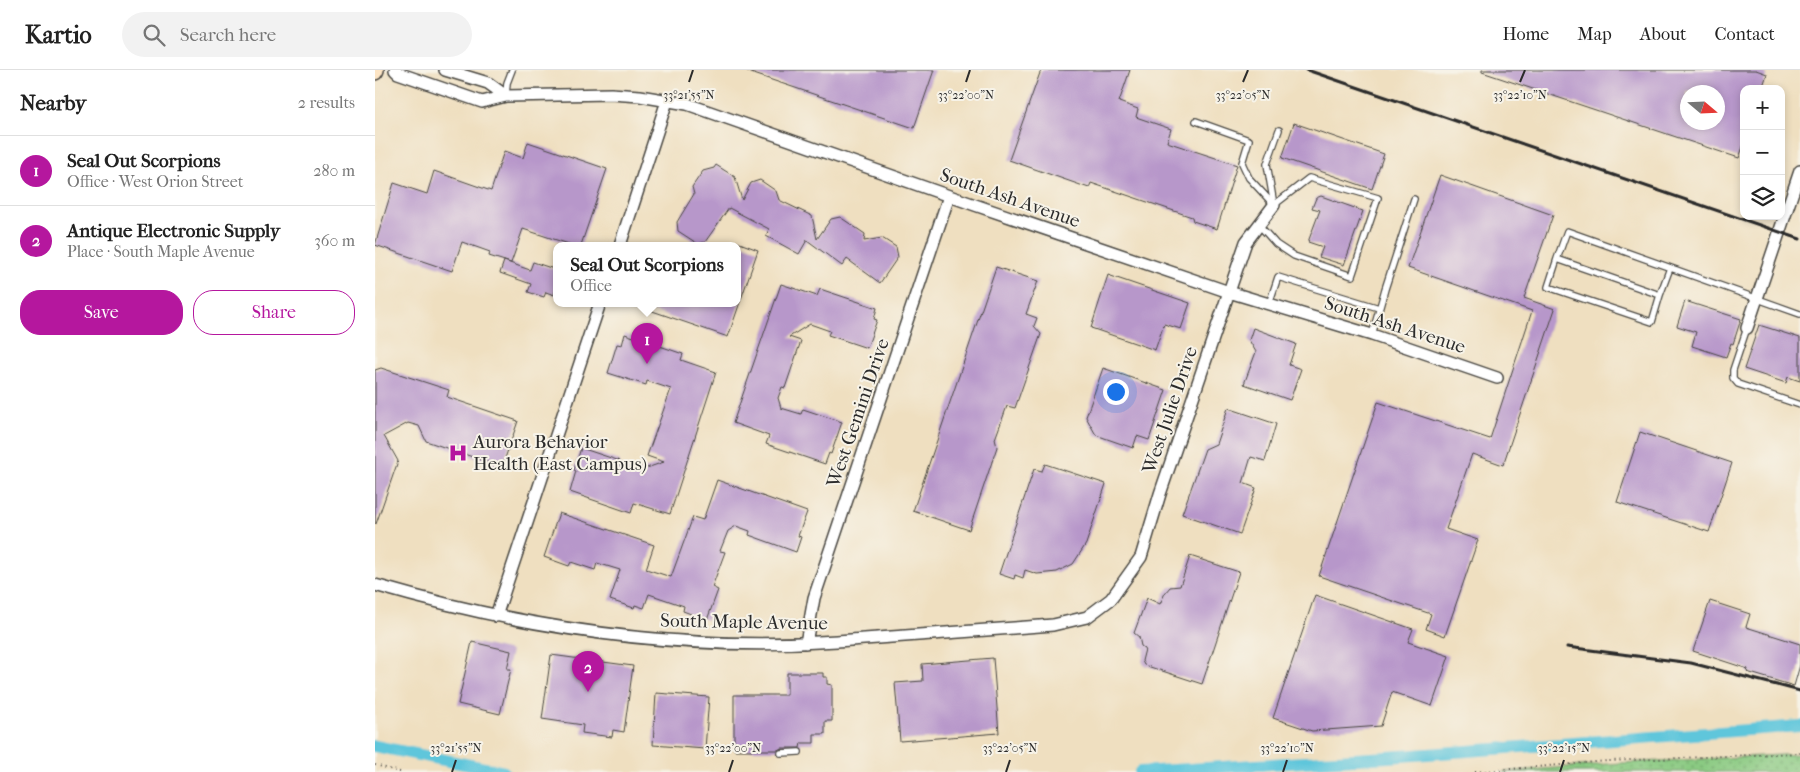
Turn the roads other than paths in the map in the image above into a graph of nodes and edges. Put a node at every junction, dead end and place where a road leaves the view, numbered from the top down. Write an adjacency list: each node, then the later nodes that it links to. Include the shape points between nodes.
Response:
1 (395, 70): 4 (street, South Ash Avenue, via 482,102)
2 (445, 70): 4 (street, via 488,83)
3 (512, 70): 4 (lane)
4 (506, 96): 5 (street, South Ash Avenue, via 611,94)
5 (667, 101): 9 (street, South Ash Avenue, via 687,104); 13 (street)
6 (1196, 121): 11 (lane, via 1249,140 1241,163 1249,178)
7 (1279, 130): 11 (lane, via 1267,164)
8 (1800, 172): 18 (street)
9 (949, 196): 16 (street, South Ash Avenue); 30 (street, West Gemini Drive, via 814,598)
10 (1414, 199): 21 (lane)
11 (1274, 205): 12 (street, West Julie Drive); 12 (lane, via 1309,178 1378,198 1352,276 1293,256 1276,244)
12 (1259, 225): 16 (street, West Julie Drive, via 1246,242)
13 (621, 242)
14 (1557, 259): 15 (lane, via 1567,231); 17 (lane); 17 (lane, via 1548,287 1652,322)
15 (1670, 268): 17 (lane); 18 (lane)
16 (1229, 292): 19 (street, South Ash Avenue); 29 (street, West Julie Drive, via 1141,557 1111,599)
17 (1660, 295)
18 (1758, 299): 22 (lane); 23 (street)
19 (1269, 304): 21 (lane, via 1278,277); 24 (street, South Ash Avenue)
20 (599, 307): 28 (street)
21 (1379, 308): 24 (lane)
22 (1800, 314)
23 (1747, 328): 26 (lane, via 1733,378 1738,384)
24 (1372, 335): 25 (street, South Ash Avenue)
25 (1497, 378)
26 (1800, 405)
27 (375, 585): 28 (street, South Maple Avenue)
28 (496, 616): 30 (street, South Maple Avenue, via 541,625 651,638 725,643)
29 (1087, 617): 30 (street, South Maple Avenue, via 1053,625)
30 (806, 643)
31 (799, 752): 32 (lane)
32 (781, 753)

